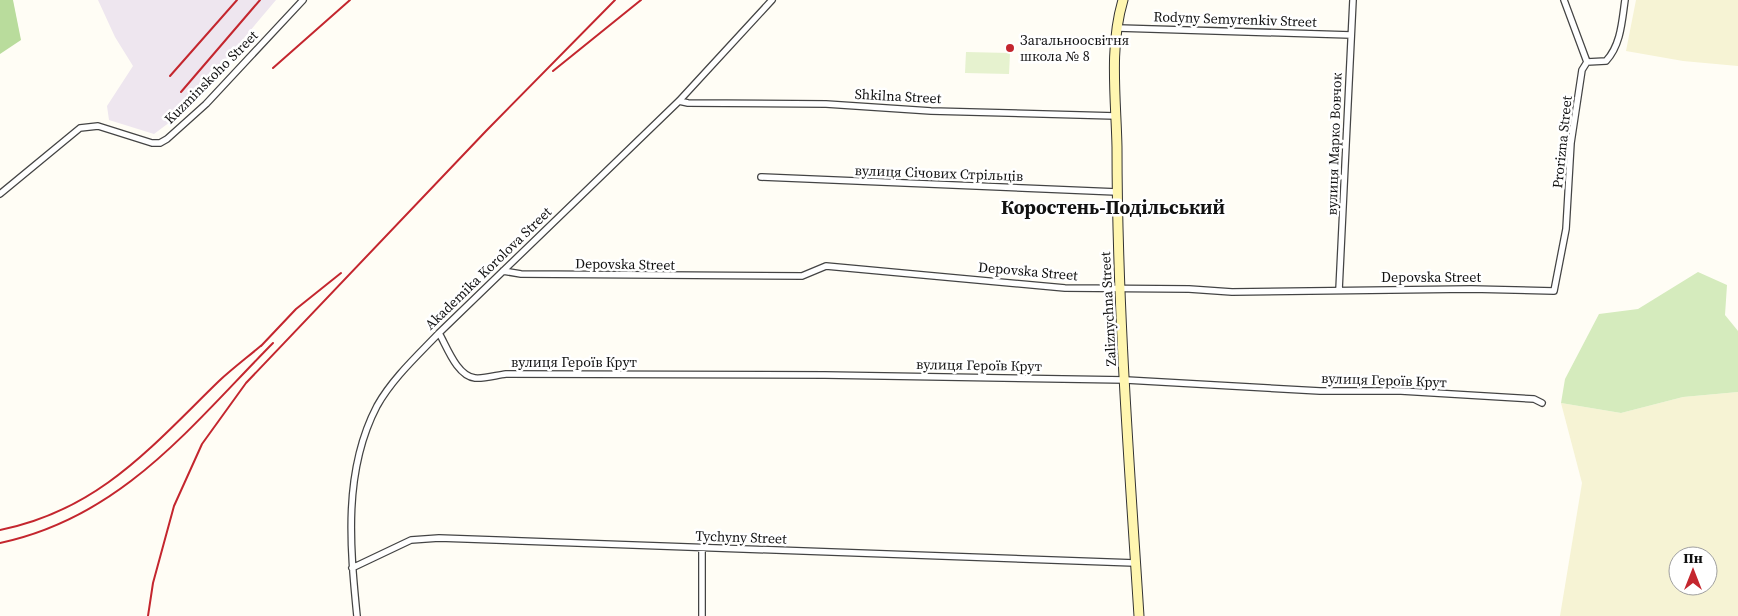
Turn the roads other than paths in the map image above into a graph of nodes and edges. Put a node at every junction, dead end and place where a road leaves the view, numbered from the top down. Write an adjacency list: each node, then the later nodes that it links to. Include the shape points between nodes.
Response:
1 (303, 0): 14 (street, Kuzminskoho Street, via 206,104 160,143 98,126 80,128)
2 (772, 0): 10 (street, Akademika Korolova Street)
3 (1123, 0): 7 (street, Zaliznychna Street)
4 (1353, 0): 8 (street, вулиця Марко Вовчок)
5 (1564, 0): 9 (street)
6 (1625, 0): 9 (street, via 1613,53 1606,61)
7 (1118, 28): 8 (street, Rodyny Semyrenkiv Street); 11 (street, Zaliznychna Street)
8 (1351, 36): 17 (street, вулиця Марко Вовчок)
9 (1587, 62): 18 (street, Prorizna Street, via 1582,70 1573,134 1566,229)
10 (679, 101): 11 (street, Shkilna Street); 15 (street, Akademika Korolova Street)
11 (1116, 116): 13 (street, Zaliznychna Street)
12 (761, 177): 13 (street, вулиця Січових Стрільців)
13 (1117, 192): 16 (street, Zaliznychna Street)
14 (0, 194)
15 (503, 271): 16 (street, Depovska Street, via 618,276 802,276 826,266 1065,288); 19 (street, Akademika Korolova Street)
16 (1120, 289): 17 (street, Depovska Street); 20 (street, Zaliznychna Street)
17 (1339, 290): 18 (street, Depovska Street)
18 (1554, 291)
19 (438, 333): 20 (street, вулиця Героїв Крут, via 461,370 467,376 477,378 506,374); 24 (street, Akademika Korolova Street, via 401,374 378,405 366,430 356,458 352,489)
20 (1126, 380): 21 (street, вулиця Героїв Крут, via 1320,391 1401,391 1534,399); 23 (street, Zaliznychna Street)
21 (1542, 403)
22 (702, 548): 23 (street, Tychyny Street); 24 (street, Tychyny Street, via 439,538 412,540); 26 (street)
23 (1136, 564): 27 (street, Zaliznychna Street)
24 (352, 568): 25 (street, Akademika Korolova Street)
25 (357, 616)
26 (702, 616)
27 (1139, 616)

